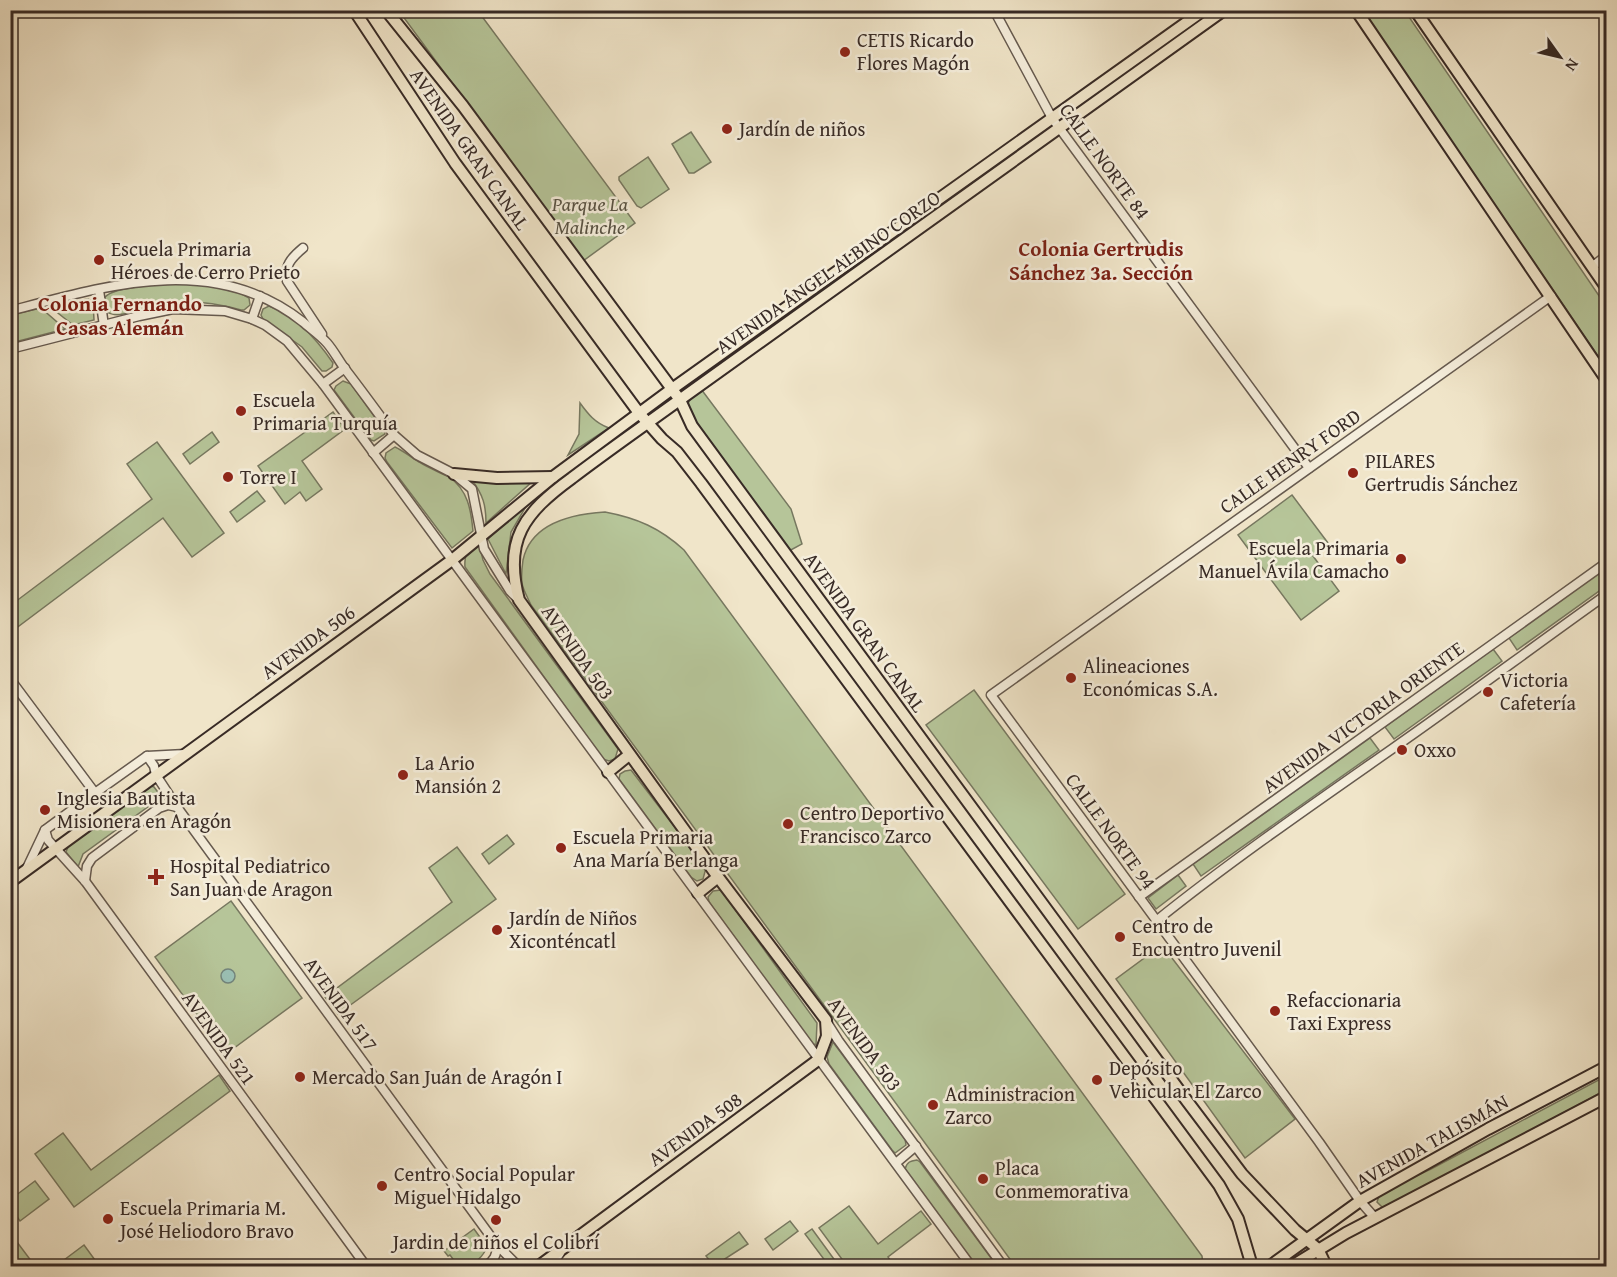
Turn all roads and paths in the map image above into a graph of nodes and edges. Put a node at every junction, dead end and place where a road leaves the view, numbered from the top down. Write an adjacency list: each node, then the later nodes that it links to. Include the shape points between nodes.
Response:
1 (354, 10): 27 (main road, AVENIDA GRAN CANAL, via 455,163)
2 (386, 10): 25 (main road, AVENIDA GRAN CANAL, via 463,106)
3 (994, 10): 8 (street, CALLE NORTE 84)
4 (1204, 10): 8 (main road, AVENIDA ÁNGEL ALBINO CORZO)
5 (1224, 10): 9 (main road, AVENIDA ÁNGEL ALBINO CORZO)
6 (1356, 10): 16 (main road)
7 (1415, 10): 12 (main road)
8 (1053, 118): 9 (street, CALLE NORTE 84); 25 (main road, AVENIDA ÁNGEL ALBINO CORZO)
9 (1060, 128): 26 (main road, AVENIDA ÁNGEL ALBINO CORZO); 31 (street, CALLE NORTE 84)
10 (303, 248): 20 (street, via 289,262 287,281)
11 (1606, 256): 12 (street)
12 (1593, 266): 13 (main road)
13 (1606, 287)
14 (99, 290): 15 (street, AVENIDA 503, via 180,279 234,286); 17 (street, AVENIDA 503); 19 (street)
15 (260, 296): 18 (street); 20 (street, AVENIDA 503, via 291,313)
16 (1551, 296): 23 (main road); 31 (street, CALLE HENRY FORD)
17 (10, 311)
18 (252, 319): 19 (street, via 225,311 173,309); 24 (street, via 287,342)
19 (104, 326): 21 (street)
20 (326, 343): 22 (street, AVENIDA 503)
21 (10, 350)
22 (345, 368): 24 (street); 29 (street, AVENIDA 503)
23 (1606, 379)
24 (322, 384): 30 (street)
25 (672, 389): 26 (main road, AVENIDA GRAN CANAL); 27 (main road, AVENIDA ÁNGEL ALBINO CORZO)
26 (680, 400): 28 (main road, AVENIDA ÁNGEL ALBINO CORZO); 65 (main road, AVENIDA GRAN CANAL, via 692,426 1201,1120 1242,1174)
27 (639, 413): 28 (main road, AVENIDA GRAN CANAL); 33 (main road, AVENIDA ÁNGEL ALBINO CORZO)
28 (647, 423): 38 (main road, AVENIDA ÁNGEL ALBINO CORZO, via 533,511 513,555); 76 (main road, AVENIDA GRAN CANAL, via 701,483 1219,1185 1238,1219)
29 (394, 435): 30 (street); 32 (street, AVENIDA 503, via 417,455)
30 (373, 453): 35 (street)
31 (1309, 468): 40 (street, CALLE HENRY FORD)
32 (454, 474): 33 (main road); 34 (street, AVENIDA 503, via 472,489)
33 (553, 477): 34 (main road, AVENIDA ÁNGEL ALBINO CORZO)
34 (480, 537): 35 (main road, AVENIDA ÁNGEL ALBINO CORZO); 38 (street, AVENIDA 503, via 492,564)
35 (452, 560): 41 (main road, AVENIDA 506); 44 (street)
36 (1606, 563): 55 (street, AVENIDA VICTORIA ORIENTE)
37 (1606, 596): 56 (street, AVENIDA VICTORIA ORIENTE, via 1198,886)
38 (519, 600): 42 (main road, AVENIDA 503)
39 (10, 679): 46 (street)
40 (991, 695): 55 (street, CALLE NORTE 94)
41 (185, 754): 43 (street); 45 (main road, AVENIDA 506)
42 (629, 755): 44 (main road); 51 (main road, AVENIDA 503)
43 (147, 756): 45 (street, AVENIDA 517); 46 (street)
44 (608, 771): 54 (street)
45 (156, 776): 47 (street, AVENIDA 517); 49 (main road, AVENIDA 506)
46 (95, 793): 48 (street)
47 (177, 807): 52 (street, via 159,808 92,858); 66 (street, AVENIDA 517)
48 (45, 830): 49 (street, AVENIDA 521, via 48,840); 50 (street)
49 (58, 848): 50 (main road, AVENIDA 506); 52 (street, AVENIDA 521)
50 (26, 871): 53 (main road, AVENIDA 506)
51 (718, 877): 54 (main road); 57 (main road, AVENIDA 503)
52 (85, 881): 69 (street, AVENIDA 521)
53 (10, 882)
54 (698, 893): 58 (street)
55 (1138, 897): 56 (street, CALLE NORTE 94)
56 (1156, 921): 63 (street, CALLE NORTE 94)
57 (826, 1020): 58 (main road, via 827,1036); 61 (street, AVENIDA 503)
58 (818, 1060): 62 (street); 68 (main road, AVENIDA 508)
59 (1606, 1067): 63 (main road, AVENIDA TALISMÁN)
60 (1606, 1097): 64 (main road, AVENIDA TALISMÁN)
61 (916, 1146): 62 (street); 75 (street, AVENIDA 503)
62 (896, 1163): 74 (street)
63 (1360, 1201): 64 (street, CALLE NORTE 94); 65 (main road, AVENIDA TALISMÁN)
64 (1375, 1218): 67 (main road, AVENIDA TALISMÁN)
65 (1306, 1240): 67 (main road, AVENIDA GRAN CANAL); 77 (main road, AVENIDA TALISMÁN)
66 (497, 1245): 70 (street, via 495,1258); 71 (street, AVENIDA 517)
67 (1318, 1249): 78 (main road, AVENIDA TALISMÁN); 79 (main road, AVENIDA GRAN CANAL)
68 (560, 1253): 72 (main road, AVENIDA 508); 73 (street, AVENIDA 508)
69 (366, 1266)
70 (486, 1266)
71 (518, 1266)
72 (539, 1266)
73 (551, 1266)
74 (971, 1266)
75 (1003, 1266)
76 (1252, 1266)
77 (1270, 1266)
78 (1292, 1266)
79 (1326, 1266)

